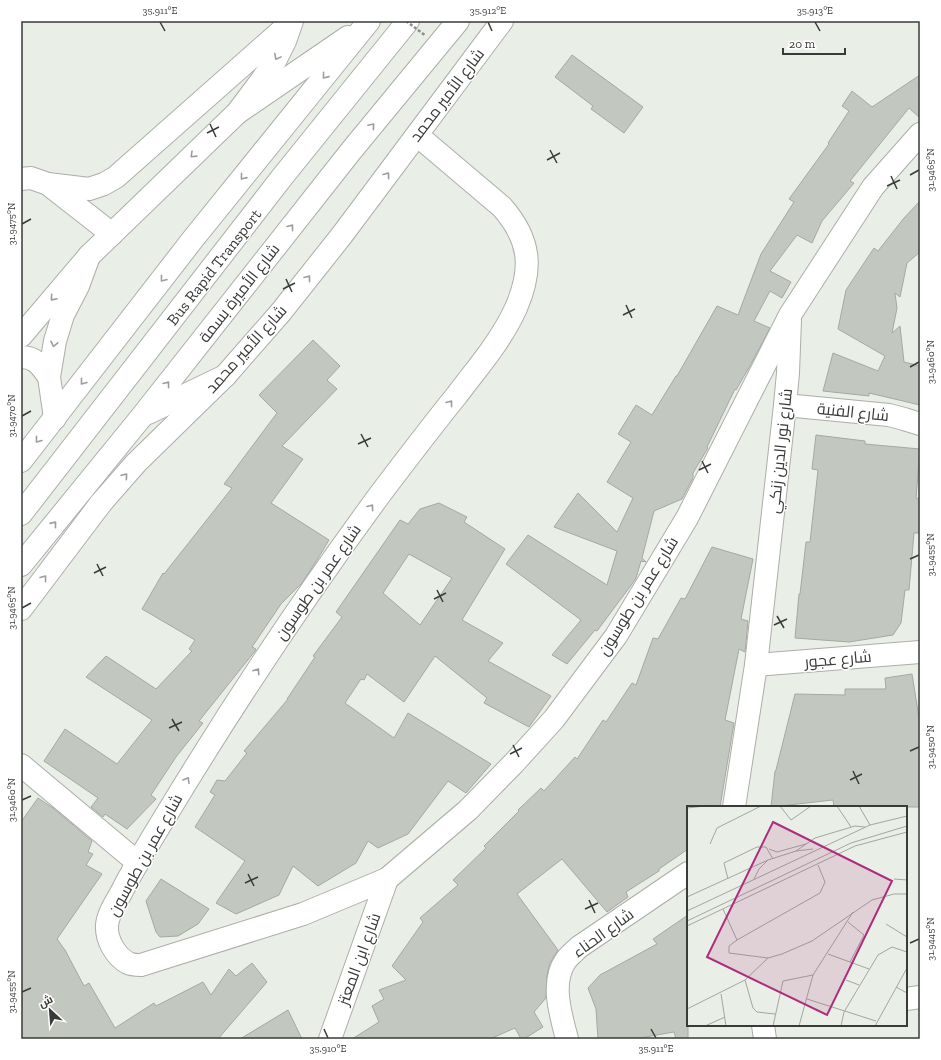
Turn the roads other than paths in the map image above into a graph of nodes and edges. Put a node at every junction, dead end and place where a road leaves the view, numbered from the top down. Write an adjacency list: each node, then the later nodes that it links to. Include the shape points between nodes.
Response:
1 (292, 21): 6 (street, one-way to 6, via 274,61); 10 (street, via 116,177 89,189)
2 (407, 21): 23 (street, Bus Rapid Transport, via 283,176)
3 (458, 21): 19 (street, شارع الأميرة بسمة, one-way to 3, via 351,151)
4 (502, 21): 8 (street, شارع الأمير محمد)
5 (368, 22): 6 (street); 20 (street, one-way to 20, via 193,239)
6 (237, 112): 11 (street, one-way to 11)
7 (920, 134): 13 (street, via 873,186)
8 (417, 135): 16 (street, شارع الأمير محمد, one-way to 8, via 342,235); 30 (street, شارع عمر بن طوسون, one-way to 8, via 295,613 350,535 490,352 516,307 525,282 527,266 526,250 513,220 502,207)
9 (21, 179): 10 (street, via 31,178)
10 (48, 184): 11 (street)
11 (112, 234): 12 (street)
12 (89, 256): 14 (street, one-way to 14); 17 (street, one-way to 17, via 78,286 63,315 55,341)
13 (790, 315): 18 (street, شارع نور الدين زنكي); 32 (street, شارع عمر بن طوسون, via 687,518 616,636 554,719 514,763 468,810)
14 (21, 336)
15 (21, 357): 17 (street, via 29,357 36,361)
16 (225, 376): 19 (street); 25 (street, شارع الأمير محمد, one-way to 16, via 101,503 136,463)
17 (49, 377): 20 (street)
18 (785, 405): 21 (street, شارع الفنية, via 889,415); 27 (street, شارع نور الدين زنكي)
19 (143, 415): 24 (street, شارع الأميرة بسمة, one-way to 19)
20 (55, 418): 22 (street, one-way to 22)
21 (920, 424)
22 (21, 461)
23 (21, 514)
24 (21, 565)
25 (21, 609)
26 (920, 652): 27 (street, شارع عجور)
27 (756, 665): 29 (street, شارع نور الدين زنكي)
28 (21, 765): 30 (street)
29 (734, 806)
30 (137, 862): 32 (street, شارع عمر بن طوسون, via 107,924 108,938 115,952 127,963 134,965 141,965 303,914)
31 (687, 874): 37 (street, شارع الحناء, via 579,947 566,960 558,976 558,990)
32 (387, 879): 36 (street, شارع ابن المعتز)
33 (920, 997): 34 (street)
34 (907, 999)
35 (763, 1026): 38 (street)
36 (330, 1039)
37 (567, 1039)
38 (765, 1039)

